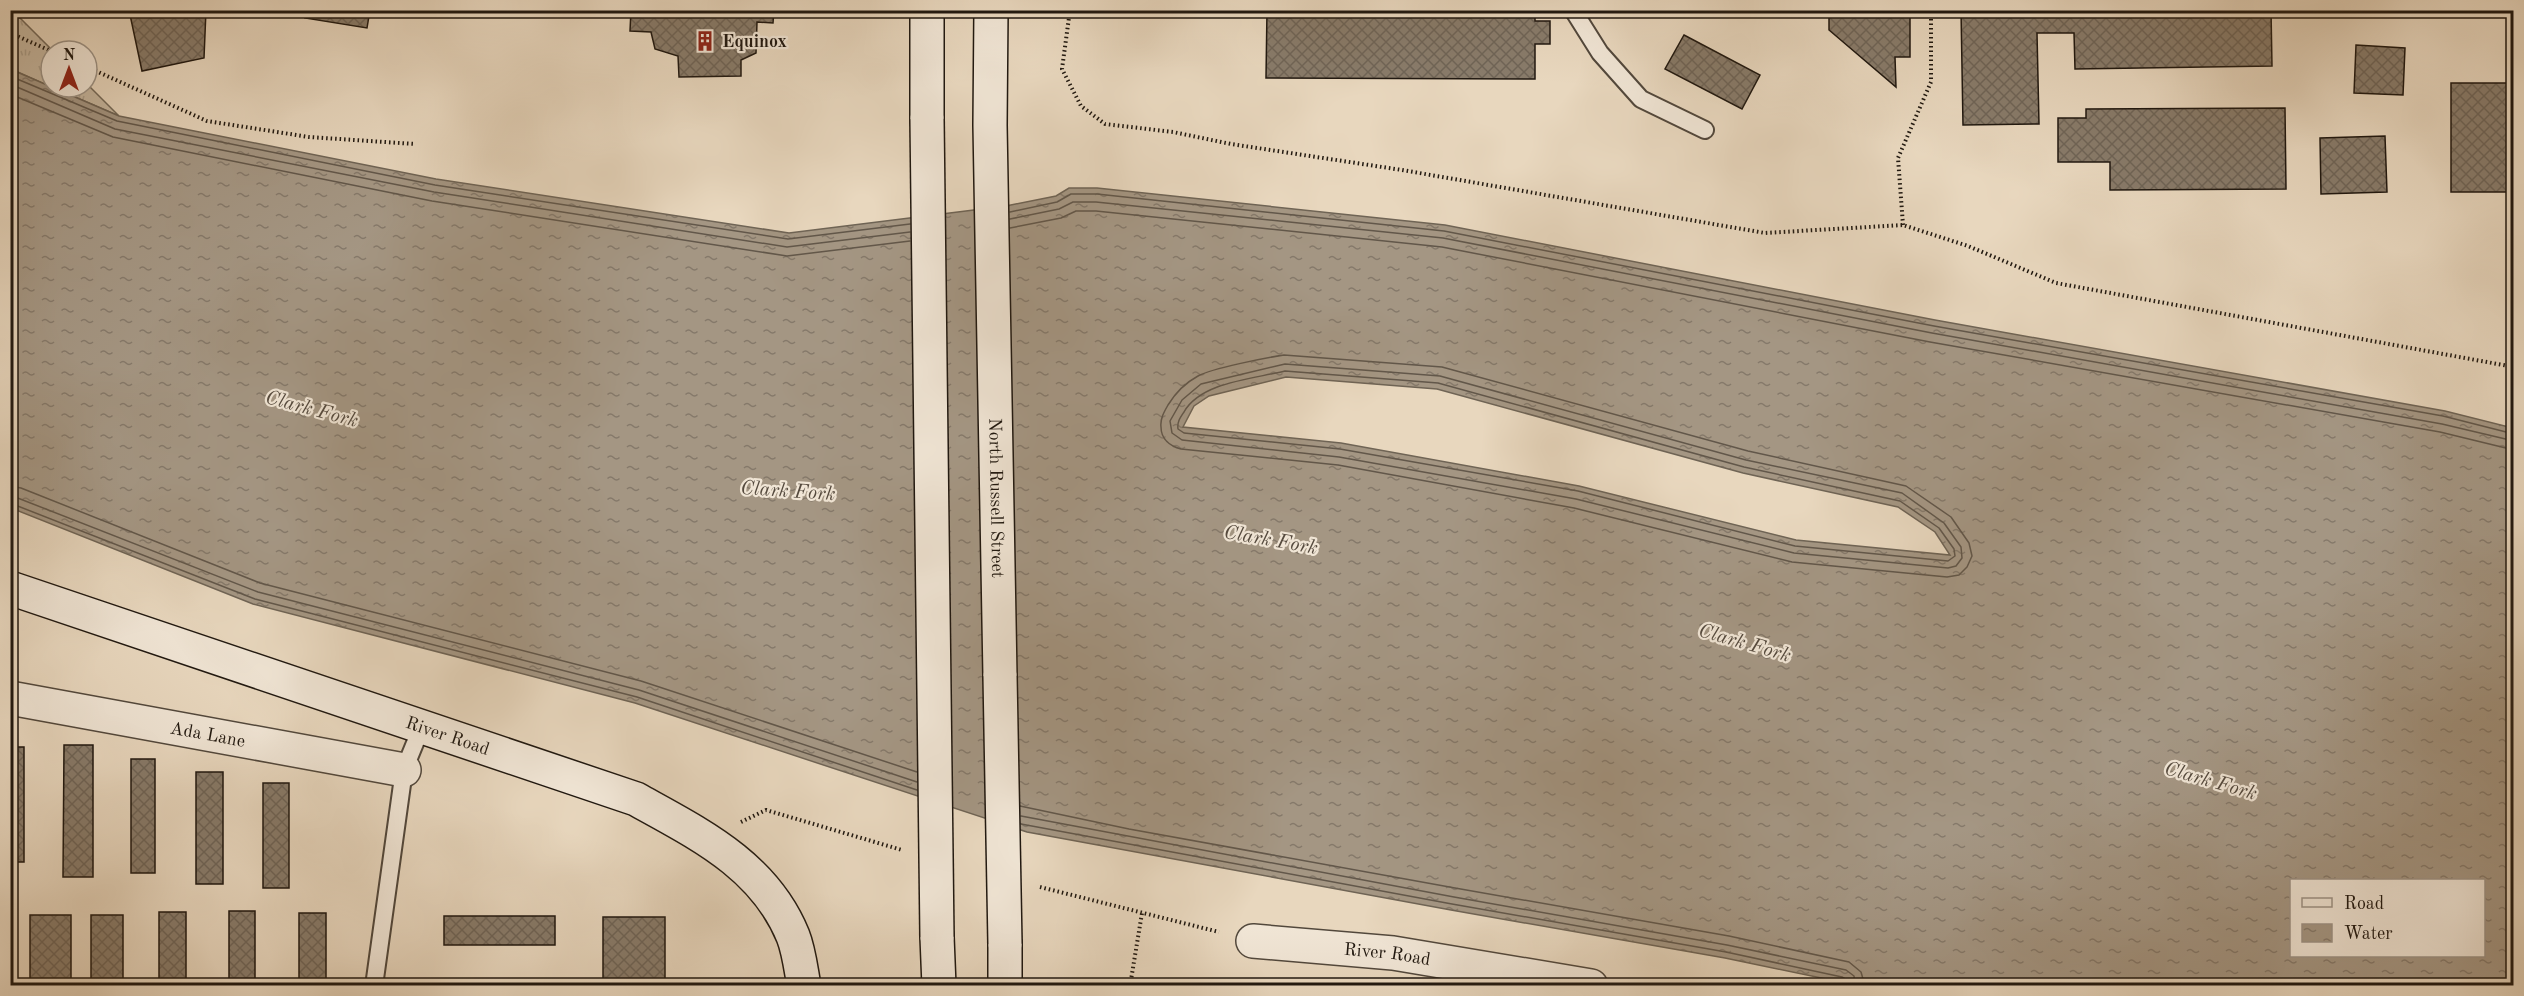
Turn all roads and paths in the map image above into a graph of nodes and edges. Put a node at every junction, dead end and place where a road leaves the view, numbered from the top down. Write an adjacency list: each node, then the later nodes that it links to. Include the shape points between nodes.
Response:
1 (927, 10): 21 (main road, bridge)
2 (991, 10): 22 (main road, North Russell Street, bridge)
3 (1070, 10): 11 (path, via 1062,69 1081,106 1105,124 1173,132 1765,233)
4 (1573, 10): 9 (lane, via 1600,53 1641,99)
5 (1930, 10): 11 (path, via 1930,82 1898,158)
6 (10, 33): 7 (path)
7 (39, 46)
8 (99, 72): 10 (path, via 207,121 309,137)
9 (1705, 130)
10 (415, 144)
11 (1903, 225): 12 (path, via 1968,246 2056,283)
12 (2514, 367)
13 (10, 588): 15 (main road, River Road)
14 (10, 698): 16 (main road, Ada Lane)
15 (422, 726): 16 (lane); 20 (main road, River Road, via 636,799 715,843 765,886 793,936)
16 (405, 770): 19 (lane)
17 (1142, 914): 23 (path)
18 (1252, 940): 24 (main road, River Road, via 1393,953)
19 (374, 986)
20 (804, 986)
21 (939, 986)
22 (1005, 986)
23 (1130, 986)
24 (1591, 986)

